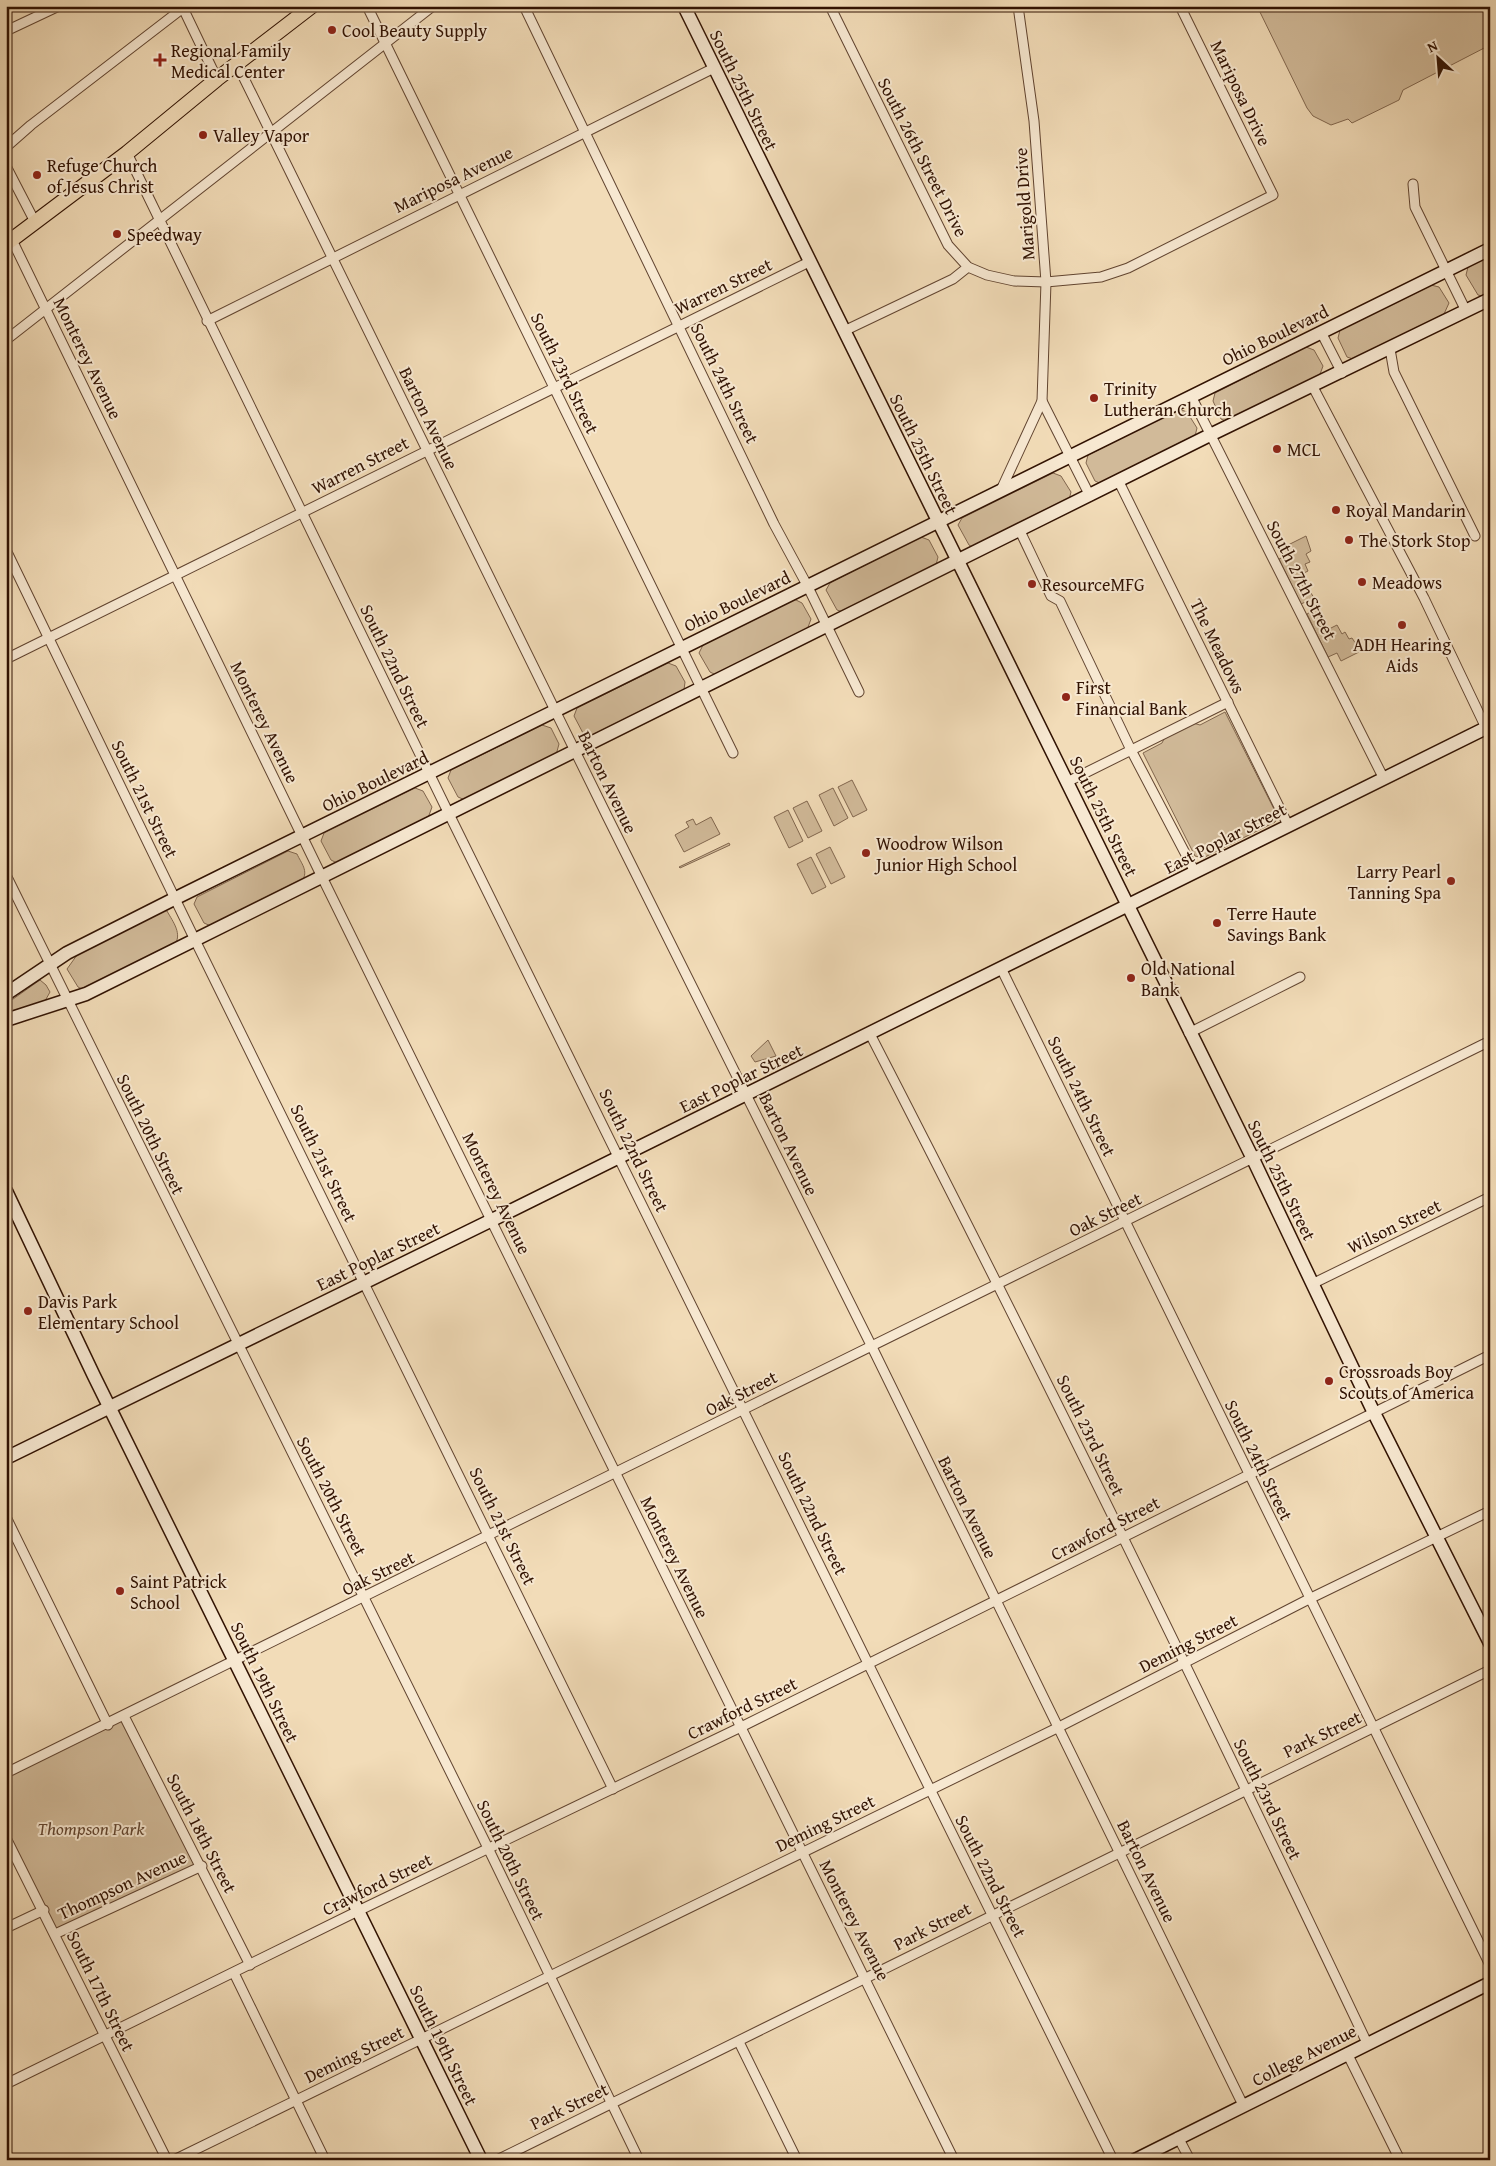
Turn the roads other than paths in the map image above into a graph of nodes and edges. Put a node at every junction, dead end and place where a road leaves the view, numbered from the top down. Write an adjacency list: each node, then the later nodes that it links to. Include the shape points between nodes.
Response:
1 (59, 6): 11 (street)
2 (312, 6): 13 (main road)
3 (367, 6): 12 (street, South 23rd Street)
4 (433, 6): 12 (street)
5 (524, 6): 17 (street, South 24th Street)
6 (684, 6): 14 (street, South 25th Street)
7 (830, 6): 30 (street, South 26th Street Drive, via 934,221 948,245)
8 (1018, 6): 32 (street, Marigold Drive, via 1034,120)
9 (1180, 6): 23 (street, Mariposa Drive)
10 (183, 7): 15 (street); 18 (street)
11 (6, 31)
12 (385, 43): 16 (street); 22 (street, South 23rd Street)
13 (237, 64): 15 (main road); 16 (street, Barton Avenue)
14 (714, 68): 17 (street, Mariposa Avenue); 29 (street, South 25th Street)
15 (217, 79): 19 (main road)
16 (272, 132): 24 (street); 28 (street, Barton Avenue)
17 (585, 132): 22 (street, Mariposa Avenue); 37 (street, South 24th Street)
18 (6, 147)
19 (127, 154): 24 (street, South 22nd Street); 25 (main road)
20 (7, 172): 25 (street)
21 (1413, 184): 31 (street, via 1414,207)
22 (458, 195): 28 (street, Mariposa Avenue); 43 (street, South 23rd Street)
23 (1273, 195): 32 (street, South 26th Street Drive, via 1128,268 1101,277)
24 (159, 221): 34 (street); 36 (street, South 22nd Street)
25 (35, 222): 26 (main road)
26 (9, 242): 34 (street, Monterey Avenue)
27 (1490, 249): 31 (street, Ohio Boulevard)
28 (332, 258): 36 (street, Mariposa Avenue); 48 (street, Barton Avenue)
29 (810, 262): 37 (street, Warren Street); 38 (street, South 25th Street)
30 (968, 267): 32 (street, South 26th Street Drive, via 1014,281); 38 (street, via 953,279)
31 (1446, 270): 35 (street); 39 (street, Ohio Boulevard)
32 (1046, 282): 46 (street, Marigold Drive)
33 (1490, 299): 35 (street)
34 (46, 309): 40 (street); 59 (street, Monterey Avenue)
35 (1466, 310): 41 (street)
36 (207, 321): 53 (street, South 22nd Street)
37 (679, 325): 43 (street, Warren Street); 60 (street, South 24th Street, via 774,524)
38 (844, 330): 54 (street, South 25th Street)
39 (1321, 332): 42 (street); 45 (street, Ohio Boulevard)
40 (6, 340)
41 (1390, 349): 42 (street); 56 (street, via 1394,372)
42 (1342, 373): 44 (street)
43 (554, 387): 48 (street, Warren Street); 63 (street, South 23rd Street)
44 (1313, 387): 47 (street); 69 (street)
45 (1190, 396): 47 (street, South 27th Street); 49 (street, Ohio Boulevard)
46 (1042, 401): 49 (street, Marigold Drive); 51 (street, Marigold Drive)
47 (1210, 435): 50 (street); 74 (street, South 27th Street)
48 (426, 450): 53 (street, Warren Street); 68 (street, Barton Avenue)
49 (1070, 456): 51 (street, Ohio Boulevard); 52 (street, Marigold Drive)
50 (1119, 482): 52 (street); 67 (street, The Meadows)
51 (1001, 490): 54 (street, Ohio Boulevard)
52 (1090, 496): 55 (street)
53 (302, 513): 59 (street, Warren Street); 73 (street, South 22nd Street)
54 (938, 521): 58 (street, South 25th Street); 60 (street, Ohio Boulevard)
55 (1020, 531): 58 (street); 70 (street, via 1051,596 1060,601)
56 (1475, 536)
57 (6, 550): 62 (street, South 21st Street)
58 (958, 561): 61 (street); 75 (street, South 25th Street)
59 (177, 575): 62 (street, Warren Street); 78 (street, Monterey Avenue)
60 (807, 585): 61 (street, South 24th Street); 63 (street, Ohio Boulevard)
61 (828, 627): 65 (street); 66 (street, South 24th Street)
62 (49, 638): 64 (street, Warren Street); 82 (street, South 21st Street)
63 (680, 648): 65 (street, South 23rd Street); 68 (street, Ohio Boulevard)
64 (6, 659)
65 (701, 689): 71 (street); 72 (street, South 23rd Street)
66 (859, 692)
67 (1228, 702): 70 (street); 77 (street, The Meadows)
68 (555, 711): 71 (street, Barton Avenue); 73 (street, Ohio Boulevard)
69 (1488, 727): 74 (street, East Poplar Street)
70 (1131, 750): 75 (street); 79 (street)
71 (575, 752): 76 (street); 94 (street, Barton Avenue)
72 (734, 753)
73 (430, 774): 76 (street, South 22nd Street); 78 (street, Ohio Boulevard)
74 (1384, 779): 77 (street, East Poplar Street)
75 (1067, 782): 83 (street, South 25th Street)
76 (449, 814): 81 (street); 95 (street, South 22nd Street)
77 (1288, 825): 79 (street, East Poplar Street)
78 (302, 836): 81 (street, Monterey Avenue); 82 (street, Ohio Boulevard)
79 (1195, 872): 83 (street, East Poplar Street)
80 (6, 875): 85 (street, South 20th Street)
81 (322, 877): 84 (street); 99 (street, Monterey Avenue)
82 (176, 898): 84 (street, South 21st Street); 85 (street, Ohio Boulevard)
83 (1128, 906): 86 (street, East Poplar Street); 91 (street, South 25th Street)
84 (195, 940): 89 (street); 101 (street, South 21st Street)
85 (49, 964): 88 (street, Ohio Boulevard); 89 (street, South 20th Street)
86 (1001, 968): 92 (street, East Poplar Street); 100 (street, South 24th Street)
87 (1300, 978): 91 (street)
88 (6, 994)
89 (67, 1001): 90 (street); 104 (street, South 20th Street)
90 (6, 1020)
91 (1190, 1033): 96 (street, South 25th Street)
92 (870, 1034): 94 (street, East Poplar Street); 102 (street, South 23rd Street)
93 (1490, 1042): 96 (street, Oak Street)
94 (747, 1094): 95 (street, East Poplar Street); 105 (street, Barton Avenue)
95 (620, 1157): 99 (street, East Poplar Street); 108 (street, South 22nd Street)
96 (1253, 1159): 100 (street, Oak Street); 103 (street, South 25th Street)
97 (6, 1191): 107 (street, South 19th Street)
98 (1490, 1197): 103 (street, Wilson Street)
99 (492, 1220): 101 (street, East Poplar Street); 111 (street, Monterey Avenue)
100 (1126, 1222): 102 (street, Oak Street); 112 (street, South 24th Street)
101 (365, 1282): 104 (street, East Poplar Street); 115 (street, South 21st Street)
102 (998, 1284): 105 (street, Oak Street); 116 (street, South 23rd Street)
103 (1312, 1284): 109 (street, South 25th Street)
104 (237, 1345): 107 (street, East Poplar Street); 118 (street, South 20th Street)
105 (872, 1347): 108 (street, Oak Street); 120 (street, Barton Avenue)
106 (1490, 1355): 109 (street, Crawford Street)
107 (110, 1408): 110 (street, East Poplar Street); 122 (street, South 19th Street)
108 (745, 1410): 111 (street, Oak Street); 123 (street, South 22nd Street)
109 (1374, 1413): 112 (street, Crawford Street); 117 (street, South 25th Street)
110 (6, 1458)
111 (616, 1474): 115 (street, Oak Street); 128 (street, Monterey Avenue)
112 (1248, 1474): 116 (street, Crawford Street); 119 (street, South 24th Street)
113 (1490, 1512): 117 (street, Deming Street)
114 (6, 1516): 127 (street)
115 (490, 1536): 118 (street, Oak Street); 132 (street, South 21st Street)
116 (1123, 1536): 120 (street, Crawford Street); 124 (street, South 23rd Street)
117 (1436, 1538): 119 (street, Deming Street); 121 (street, South 25th Street)
118 (364, 1597): 122 (street, Oak Street); 136 (street, South 20th Street)
119 (1309, 1599): 124 (street, Deming Street); 129 (street, South 24th Street)
120 (996, 1601): 123 (street, Crawford Street); 130 (street, Barton Avenue)
121 (1490, 1643)
122 (235, 1661): 126 (street, Oak Street); 141 (street, South 19th Street)
123 (868, 1663): 128 (street, Crawford Street); 133 (street, South 22nd Street)
124 (1184, 1663): 130 (street, Deming Street); 134 (street, South 23rd Street)
125 (1490, 1670): 129 (street, Park Street)
126 (124, 1716): 127 (street, Oak Street); 139 (street, South 18th Street)
127 (108, 1724): 131 (street, Oak Street)
128 (741, 1727): 132 (street, Crawford Street); 137 (street, Monterey Avenue)
129 (1372, 1727): 134 (street, Park Street); 146 (street, South 24th Street)
130 (1057, 1728): 133 (street, Deming Street); 138 (street, Barton Avenue)
131 (6, 1773)
132 (613, 1789): 136 (street, Crawford Street)
133 (928, 1790): 137 (street, Deming Street); 142 (street, South 22nd Street)
134 (1246, 1790): 138 (street, Park Street); 154 (street, South 23rd Street)
135 (6, 1838): 140 (street, South 17th Street)
136 (488, 1848): 141 (street, Crawford Street); 148 (street, South 20th Street)
137 (802, 1852): 148 (street, Deming Street); 149 (street, Monterey Avenue)
138 (1120, 1852): 142 (street, Park Street); 159 (street, Barton Avenue)
139 (202, 1866): 144 (street, Thompson Avenue); 145 (street, South 18th Street)
140 (44, 1910): 143 (street); 144 (street, South 17th Street)
141 (358, 1911): 145 (street, Crawford Street); 152 (street, South 19th Street)
142 (993, 1914): 149 (street, Park Street); 171 (street, South 22nd Street)
143 (6, 1928)
144 (55, 1934): 151 (street, South 17th Street)
145 (250, 1965): 147 (street, Crawford Street)
146 (1490, 1965)
147 (234, 1973): 151 (street, Crawford Street); 157 (street)
148 (549, 1976): 152 (street, Deming Street); 158 (street, South 20th Street)
149 (866, 1978): 153 (street, Park Street); 170 (street, Monterey Avenue)
150 (1490, 1983): 154 (street, College Avenue)
151 (104, 2036): 156 (street, Crawford Street); 163 (street, South 17th Street)
152 (422, 2039): 157 (street, Deming Street); 166 (street, South 19th Street)
153 (738, 2042): 158 (street, Park Street); 169 (street)
154 (1367, 2043): 155 (street, College Avenue)
155 (1347, 2053): 159 (street, College Avenue); 174 (street)
156 (6, 2084)
157 (296, 2100): 164 (street, Deming Street); 165 (street)
158 (611, 2103): 167 (street, Park Street); 168 (street, South 20th Street)
159 (1243, 2105): 160 (street, College Avenue)
160 (1178, 2137): 172 (street, College Avenue); 173 (street)
161 (6, 2154): 162 (street)
162 (9, 2160)
163 (167, 2160)
164 (174, 2160)
165 (325, 2160)
166 (481, 2160)
167 (497, 2160)
168 (640, 2160)
169 (797, 2160)
170 (954, 2160)
171 (1113, 2160)
172 (1135, 2160)
173 (1190, 2160)
174 (1400, 2160)

